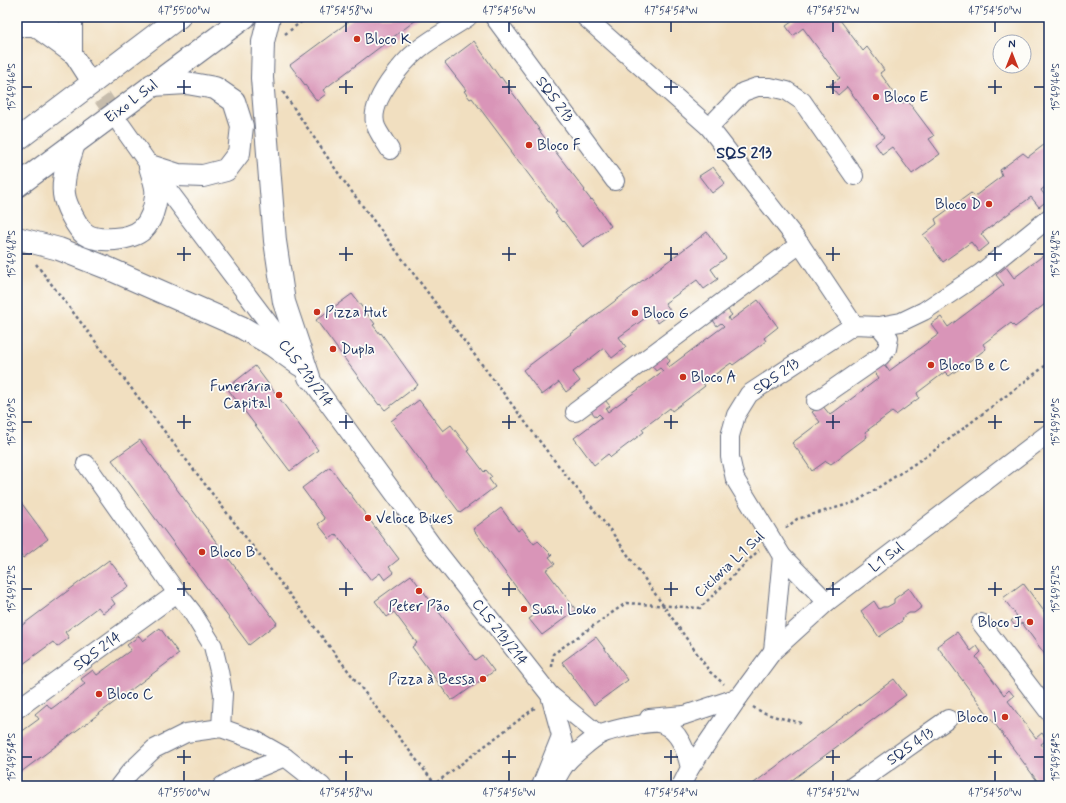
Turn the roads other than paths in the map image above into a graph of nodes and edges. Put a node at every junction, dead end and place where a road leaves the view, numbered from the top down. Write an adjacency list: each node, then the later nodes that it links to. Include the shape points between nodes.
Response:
1 (44, 17): 12 (street)
2 (71, 17): 12 (main road)
3 (155, 17): 11 (main road)
4 (180, 17): 11 (main road)
5 (245, 17): 14 (main road, Eixo L Sul)
6 (269, 17): 29 (main road, via 263,42 262,78 275,241 284,302)
7 (468, 17): 19 (street, via 419,50 396,74 379,98 374,110 375,124)
8 (494, 17): 22 (street, SQS 213)
9 (585, 17): 16 (street)
10 (17, 25): 12 (main road, via 35,25)
11 (146, 42): 17 (main road)
12 (71, 51): 13 (street)
13 (87, 76)
14 (152, 85): 18 (main road, Eixo L Sul); 20 (main road, via 187,83 216,88 234,101 242,126 239,153 226,170 203,176 178,175)
15 (121, 125): 20 (street, CLS 213/214)
16 (709, 127): 21 (street, via 743,92 757,87 770,87 787,92 802,100); 26 (street)
17 (20, 134)
18 (74, 144): 20 (main road, via 64,174 64,195 72,216 85,234 101,240 124,238 142,230 152,214 157,194); 23 (main road, Eixo L Sul)
19 (390, 150)
20 (150, 166): 29 (street, CLS 213/214)
21 (854, 176)
22 (615, 181)
23 (17, 186)
24 (1049, 218): 28 (street, via 980,273 924,312 901,322)
25 (17, 238): 29 (main road, via 58,249 105,267 234,324 272,345)
26 (800, 244): 27 (street); 31 (street)
27 (854, 325): 28 (street); 34 (street, SQS 213, via 749,394 736,416 730,436 730,457 735,479)
28 (879, 326): 30 (street, via 889,338 887,349 881,356)
29 (305, 371): 39 (street, CLS 213/214, via 432,545)
30 (816, 401)
31 (575, 412)
32 (1049, 433): 36 (street, L1 Sul)
33 (86, 464): 35 (street)
34 (782, 556): 36 (street, SQS 213); 38 (street)
35 (177, 593): 41 (street, SQS 214); 47 (street, via 213,646 223,694)
36 (827, 602): 38 (street, L1 Sul)
37 (981, 622): 42 (street)
38 (773, 651): 40 (street, L1 Sul)
39 (550, 696): 46 (street, CLS 213/214); 49 (street, CLS 213/214)
40 (739, 697): 43 (street); 52 (street, L1 Sul)
41 (17, 709)
42 (1049, 712)
43 (684, 715): 45 (street); 46 (street)
44 (948, 719): 59 (street, SQS 413)
45 (660, 723): 48 (street, via 630,726); 52 (street, via 671,729 681,740)
46 (586, 724): 48 (street, CLS 213/214)
47 (221, 728): 50 (street, via 255,740); 53 (street, via 186,733 154,749)
48 (600, 735): 51 (street)
49 (561, 736): 51 (street, CLS 213/214); 56 (street)
50 (285, 757): 54 (street); 55 (street)
51 (568, 761): 57 (street)
52 (690, 768): 58 (street, L1 Sul)
53 (119, 786)
54 (222, 786)
55 (322, 786)
56 (541, 786)
57 (553, 786)
58 (681, 786)
59 (853, 786)

